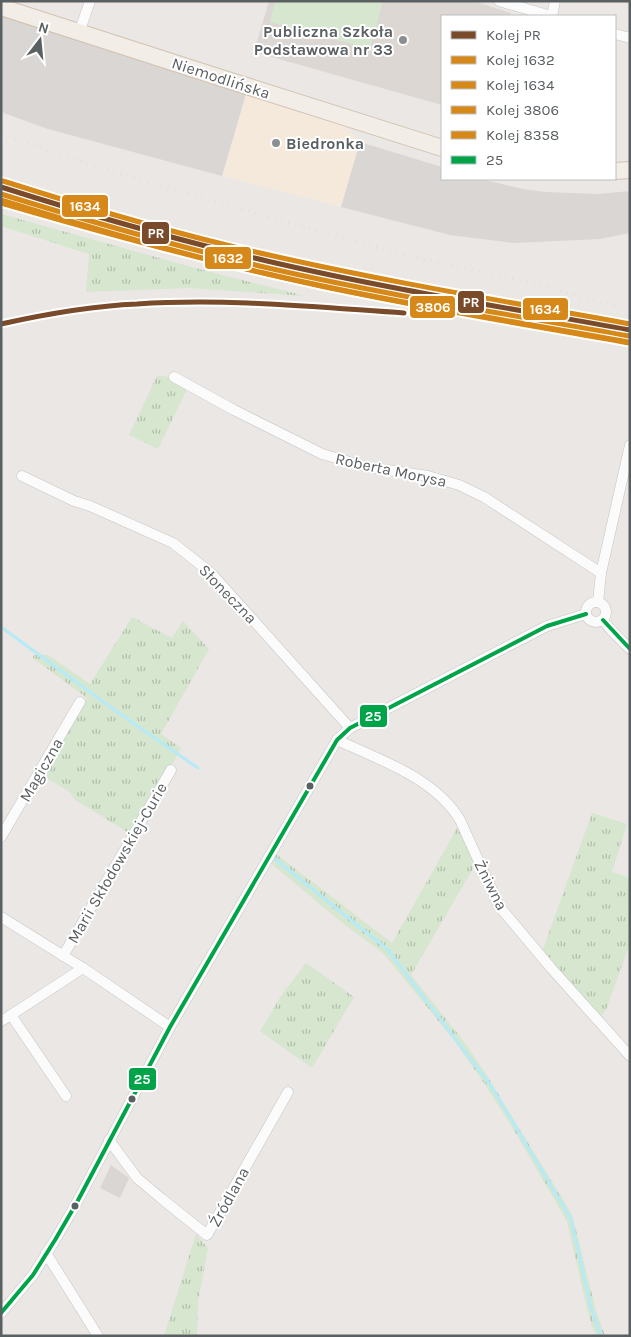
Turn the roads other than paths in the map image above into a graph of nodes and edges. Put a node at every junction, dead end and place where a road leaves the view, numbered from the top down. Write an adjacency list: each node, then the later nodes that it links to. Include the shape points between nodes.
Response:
1 (90, 1): 7 (street)
2 (499, 1): 5 (street)
3 (555, 1): 6 (street)
4 (1, 7): 7 (main road, Niemodlińska)
5 (548, 15)
6 (551, 15)
7 (79, 33): 10 (main road, Niemodlińska)
8 (616, 34): 9 (street)
9 (630, 38)
10 (441, 148)
11 (630, 170): 12 (main road)
12 (616, 171)
13 (174, 377): 16 (street, Roberta Morysa, via 322,454 367,467 428,476 458,485 484,498)
14 (630, 445): 16 (street)
15 (22, 476): 22 (street, Słoneczna, via 173,543 211,573)
16 (601, 573): 17 (street)
17 (598, 602): 18 (street, via 589,605); 19 (street, via 606,611)
18 (586, 614): 19 (street, via 594,623); 22 (street, via 548,626)
19 (604, 620): 20 (street)
20 (630, 649)
21 (80, 702): 25 (street, Magiczna)
22 (350, 728): 23 (street)
23 (337, 740): 30 (street); 31 (street, Żniwna, via 421,780 452,806 499,906)
24 (171, 770): 27 (street, Marii Skłodowskiej-Curie)
25 (1, 837)
26 (1, 916): 27 (street, Marii Skłodowskiej-Curie)
27 (63, 956): 28 (street, Marii Skłodowskiej-Curie)
28 (83, 968): 29 (street); 30 (street, Marii Skłodowskiej-Curie)
29 (6, 1018): 33 (street)
30 (170, 1027): 34 (street)
31 (630, 1056)
32 (288, 1092): 34 (street, Źródlana, via 207,1235 137,1178)
33 (66, 1096)
34 (110, 1140): 35 (street)
35 (46, 1253): 36 (street); 37 (street)
36 (1, 1313)
37 (98, 1336)

